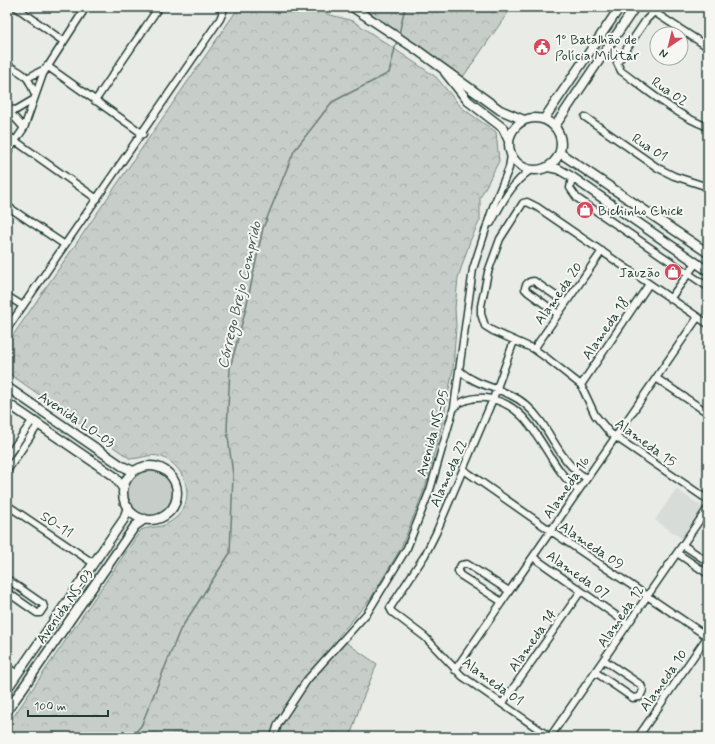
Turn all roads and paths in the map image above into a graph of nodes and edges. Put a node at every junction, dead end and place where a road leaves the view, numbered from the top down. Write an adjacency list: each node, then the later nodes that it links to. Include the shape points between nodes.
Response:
1 (16, 7): 8 (street)
2 (86, 7): 8 (street)
3 (158, 7): 15 (street)
4 (219, 7): 23 (street, via 223,12 220,20)
5 (351, 7): 12 (street)
6 (620, 7): 18 (street)
7 (635, 7): 20 (street)
8 (63, 41): 11 (street)
9 (708, 47): 21 (street, Rua 02, via 654,12 618,62 619,69 682,114)
10 (7, 65): 13 (street)
11 (46, 67): 13 (street); 14 (street); 15 (street)
12 (444, 71): 19 (street, via 506,114); 26 (street, via 464,97 503,128)
13 (27, 78): 14 (street)
14 (34, 97): 16 (street, via 16,110); 22 (street)
15 (95, 101): 23 (street)
16 (7, 109): 22 (street)
17 (585, 117): 33 (street, Rua 01, via 658,168)
18 (544, 119): 19 (street, via 534,117); 20 (street)
19 (524, 120): 26 (street, via 514,128)
20 (555, 126): 28 (street, via 562,140)
21 (708, 127)
22 (24, 128): 25 (street)
23 (143, 134): 34 (street)
24 (7, 135): 25 (street)
25 (15, 141): 27 (street); 34 (street)
26 (509, 141): 29 (street)
27 (7, 153)
28 (560, 153): 30 (street); 39 (street)
29 (511, 155): 31 (street, via 523,167); 36 (street, Avenida NS-05, via 509,168)
30 (548, 167): 31 (street); 32 (street)
31 (531, 170): 36 (street, Avenida NS-05, via 517,182)
32 (572, 177): 40 (street); 42 (street, via 570,188 577,198)
33 (708, 187)
34 (97, 199): 37 (street)
35 (7, 206): 37 (street)
36 (487, 229): 55 (street, Avenida NS-05, via 473,269)
37 (65, 245): 48 (street)
38 (602, 251): 43 (street); 47 (street, Alameda 20); 53 (street, Alameda 15, via 532,204 523,203 500,240 488,272 481,306 485,326)
39 (708, 253)
40 (696, 263): 41 (street); 42 (street)
41 (708, 271)
42 (688, 274): 44 (street); 46 (street)
43 (649, 284): 46 (street); 57 (street, Alameda 18)
44 (708, 287)
45 (7, 296): 48 (street)
46 (670, 299): 50 (street)
47 (566, 303): 49 (street, Alameda 20); 49 (street, via 534,280 526,285 528,292)
48 (23, 306): 52 (street)
49 (558, 314): 54 (street, Alameda 20)
50 (698, 317): 51 (street); 56 (street, Alameda 16)
51 (708, 324)
52 (7, 329)
53 (514, 341): 54 (street, Alameda 15); 59 (street, Alameda 22)
54 (534, 349): 57 (street, Alameda 15)
55 (460, 371): 59 (street); 62 (street, Avenida NS-05)
56 (656, 378): 63 (street); 65 (street, Alameda 16)
57 (581, 385): 65 (street, Alameda 15, via 595,414)
58 (7, 387): 69 (street, Avenida LO-03)
59 (497, 388): 60 (street, Alameda 22); 70 (street, via 526,405 545,428 566,462)
60 (493, 399): 62 (street, via 466,400); 67 (street, Alameda 22); 72 (street, via 511,406 524,417 563,476)
61 (7, 403): 64 (street, Avenida LO-03)
62 (454, 407): 102 (street, Avenida NS-05, via 430,490 407,548 380,594 356,627 307,680 278,724)
63 (708, 413)
64 (35, 423): 66 (street); 68 (street); 71 (street, Avenida LO-03, via 114,476)
65 (615, 437): 70 (street, Alameda 16); 73 (street, Alameda 15)
66 (7, 457)
67 (464, 470): 78 (street, Alameda 09); 91 (street, Alameda 22, via 429,547)
68 (7, 471)
69 (133, 471): 71 (street); 77 (street, via 143,466 157,467 169,474 176,486 177,497 171,510 159,518)
70 (586, 478): 72 (street, Alameda 16)
71 (124, 488): 75 (street)
72 (578, 490): 78 (street, Alameda 16)
73 (708, 500)
74 (7, 505): 83 (street, SO-11)
75 (128, 507): 77 (street, via 135,515); 83 (street, Avenida NS-03, via 124,519)
76 (708, 508): 79 (street, Alameda 12)
77 (145, 519): 101 (street, Avenida NS-03, via 135,526)
78 (551, 531): 81 (street, Alameda 16); 89 (street, Alameda 09)
79 (683, 545): 80 (street, Alameda 12); 82 (street)
80 (677, 554): 84 (street); 89 (street, Alameda 12)
81 (533, 557): 86 (street, Alameda 16); 87 (street, Alameda 07)
82 (708, 562)
83 (93, 563): 98 (street, Avenida NS-03)
84 (708, 574)
85 (7, 579): 88 (street, via 44,607 36,613)
86 (510, 591): 90 (street, Alameda 16); 90 (street, via 467,564 461,564 458,574)
87 (581, 591): 92 (street, Alameda 07); 100 (street, Alameda 14)
88 (7, 592)
89 (647, 597): 92 (street, Alameda 12); 93 (street, Alameda 09)
90 (502, 602): 96 (street, Alameda 16)
91 (390, 608): 96 (street, Alameda 01, via 425,637)
92 (628, 624): 94 (street, Alameda 12)
93 (708, 637): 104 (street, Alameda 10)
94 (604, 660): 97 (street, Alameda 12); 97 (street, via 642,685 640,697 633,698)
95 (7, 667): 98 (street)
96 (455, 670): 100 (street, Alameda 01)
97 (595, 672): 103 (street, Alameda 12)
98 (17, 674): 99 (street, Avenida NS-03)
99 (7, 689)
100 (502, 704): 103 (street, Alameda 01)
101 (7, 711)
102 (274, 737)
103 (550, 737)
104 (638, 737)

